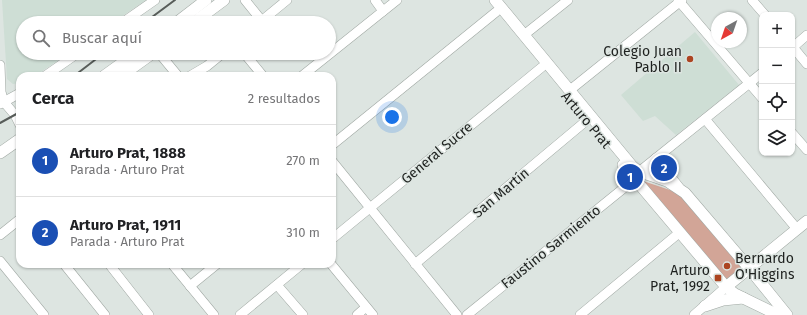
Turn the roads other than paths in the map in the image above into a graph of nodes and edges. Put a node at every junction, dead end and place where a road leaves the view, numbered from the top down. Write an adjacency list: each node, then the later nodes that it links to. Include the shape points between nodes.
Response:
1 (155, 0): 16 (street)
2 (206, 0): 17 (main road)
3 (224, 0): 18 (main road)
4 (245, 0): 19 (street)
5 (287, 0): 20 (street)
6 (375, 0): 13 (street)
7 (397, 0): 13 (street)
8 (486, 0): 14 (main road, Arturo Prat)
9 (495, 0): 21 (main road, Arturo Prat)
10 (568, 0): 21 (street)
11 (752, 0): 15 (street)
12 (680, 1): 44 (street); 45 (street)
13 (383, 11): 25 (street)
14 (496, 12): 35 (main road, Arturo Prat); 54 (street)
15 (762, 12)
16 (132, 16)
17 (185, 16)
18 (202, 16)
19 (257, 16)
20 (268, 16)
21 (524, 35): 45 (main road, Arturo Prat)
22 (807, 36): 23 (street)
23 (795, 45)
24 (793, 48): 33 (street)
25 (336, 49)
26 (68, 60): 36 (street)
27 (126, 60): 37 (main road)
28 (143, 60): 38 (main road)
29 (164, 60): 39 (street)
30 (214, 60): 40 (street)
31 (250, 60): 41 (street)
32 (322, 60): 42 (street)
33 (807, 64)
34 (0, 65): 48 (street)
35 (542, 67): 51 (main road, Arturo Prat); 63 (street, General Sucre)
36 (51, 72)
37 (110, 72)
38 (127, 72)
39 (175, 72)
40 (197, 72)
41 (260, 72)
42 (307, 72)
43 (759, 76): 44 (street, Faustino Sarmiento)
44 (750, 83): 46 (street); 50 (street, Faustino Sarmiento)
45 (570, 90): 61 (main road, Arturo Prat)
46 (759, 94)
47 (16, 95): 48 (street)
48 (2, 103): 49 (street)
49 (16, 118)
50 (705, 119): 58 (street, Faustino Sarmiento); 66 (street)
51 (586, 121): 61 (main road, Arturo Prat); 71 (street, San Martín)
52 (795, 136): 55 (street)
53 (16, 142): 57 (main road)
54 (336, 142)
55 (807, 150)
56 (16, 151): 59 (main road)
57 (0, 153)
58 (656, 158): 61 (street, Faustino Sarmiento); 62 (street, Arturo Prat)
59 (0, 162)
60 (336, 166): 63 (street)
61 (638, 175): 62 (main road, Arturo Prat, via 667,181); 67 (main road, Arturo Prat); 94 (street, Faustino Sarmiento)
62 (684, 193): 78 (main road, Arturo Prat)
63 (370, 208): 69 (street, General Sucre); 71 (street)
64 (807, 221): 66 (main road)
65 (16, 222): 68 (street)
66 (797, 229): 78 (main road)
67 (679, 233): 81 (main road, Arturo Prat); 95 (street)
68 (0, 235)
69 (336, 237)
70 (0, 261): 85 (street)
71 (416, 264): 93 (street)
72 (67, 268): 86 (street)
73 (111, 268): 87 (street)
74 (175, 268): 80 (street)
75 (211, 268): 80 (street)
76 (297, 268): 79 (street)
77 (334, 268): 84 (street)
78 (749, 268): 81 (main road); 98 (main road, Arturo Prat)
79 (277, 285): 89 (street); 90 (street)
80 (190, 286): 88 (street)
81 (726, 287): 82 (main road, Arturo Prat); 83 (street)
82 (743, 298): 83 (main road, via 723,300); 97 (main road, Arturo Prat)
83 (705, 306): 96 (street)
84 (366, 307): 91 (street); 92 (street)
85 (44, 315)
86 (105, 315)
87 (149, 315)
88 (214, 315)
89 (240, 315)
90 (303, 315)
91 (357, 315)
92 (373, 315)
93 (457, 315)
94 (467, 315)
95 (580, 315)
96 (694, 315)
97 (778, 315)
98 (787, 315)

